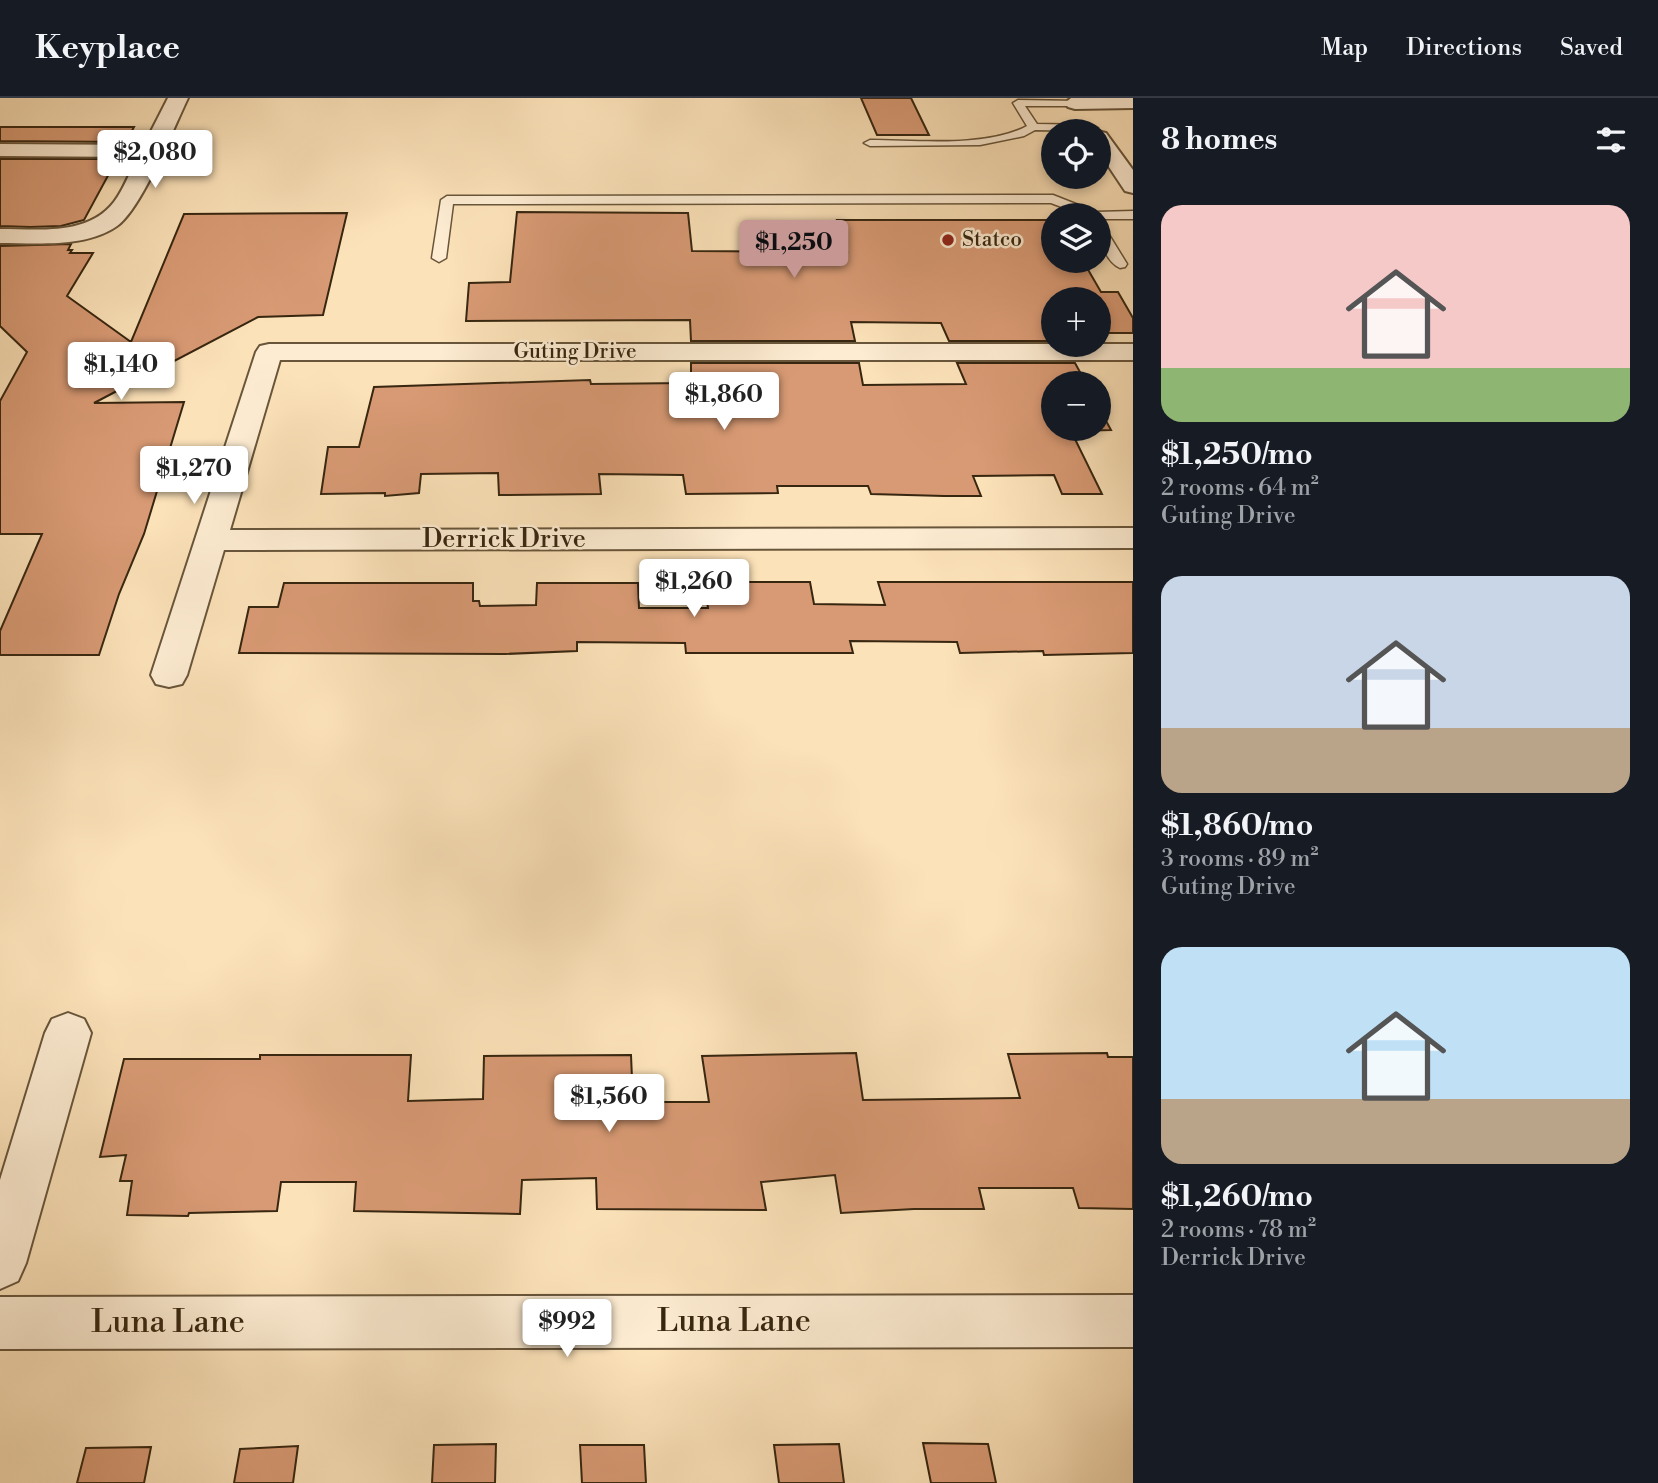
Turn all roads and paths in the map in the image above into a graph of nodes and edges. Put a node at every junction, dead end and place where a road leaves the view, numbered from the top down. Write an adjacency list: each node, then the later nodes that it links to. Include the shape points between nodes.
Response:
1 (178, 98): 9 (street)
2 (1073, 101): 3 (street); 4 (street); 5 (lane, via 1018,103)
3 (1133, 102)
4 (1086, 119)
5 (1033, 127): 6 (lane); 7 (lane, via 1014,136 964,143)
6 (1041, 128)
7 (870, 143)
8 (0, 150): 9 (street)
9 (150, 150): 15 (street, via 125,203 109,221 83,232)
10 (1111, 155): 11 (street)
11 (1133, 186)
12 (1063, 203): 17 (lane, via 1053,199 447,200)
13 (1111, 215): 14 (lane)
14 (1133, 215)
15 (0, 236)
16 (1111, 248): 18 (lane)
17 (439, 258)
18 (1121, 264)
19 (1133, 352): 21 (street, Guting Drive, via 269,352)
20 (1133, 538): 21 (street, Derrick Drive)
21 (210, 540): 22 (street)
22 (169, 675)
23 (68, 1033): 24 (street)
24 (0, 1262)
25 (1133, 1321): 26 (street, Luna Lane)
26 (0, 1323)

